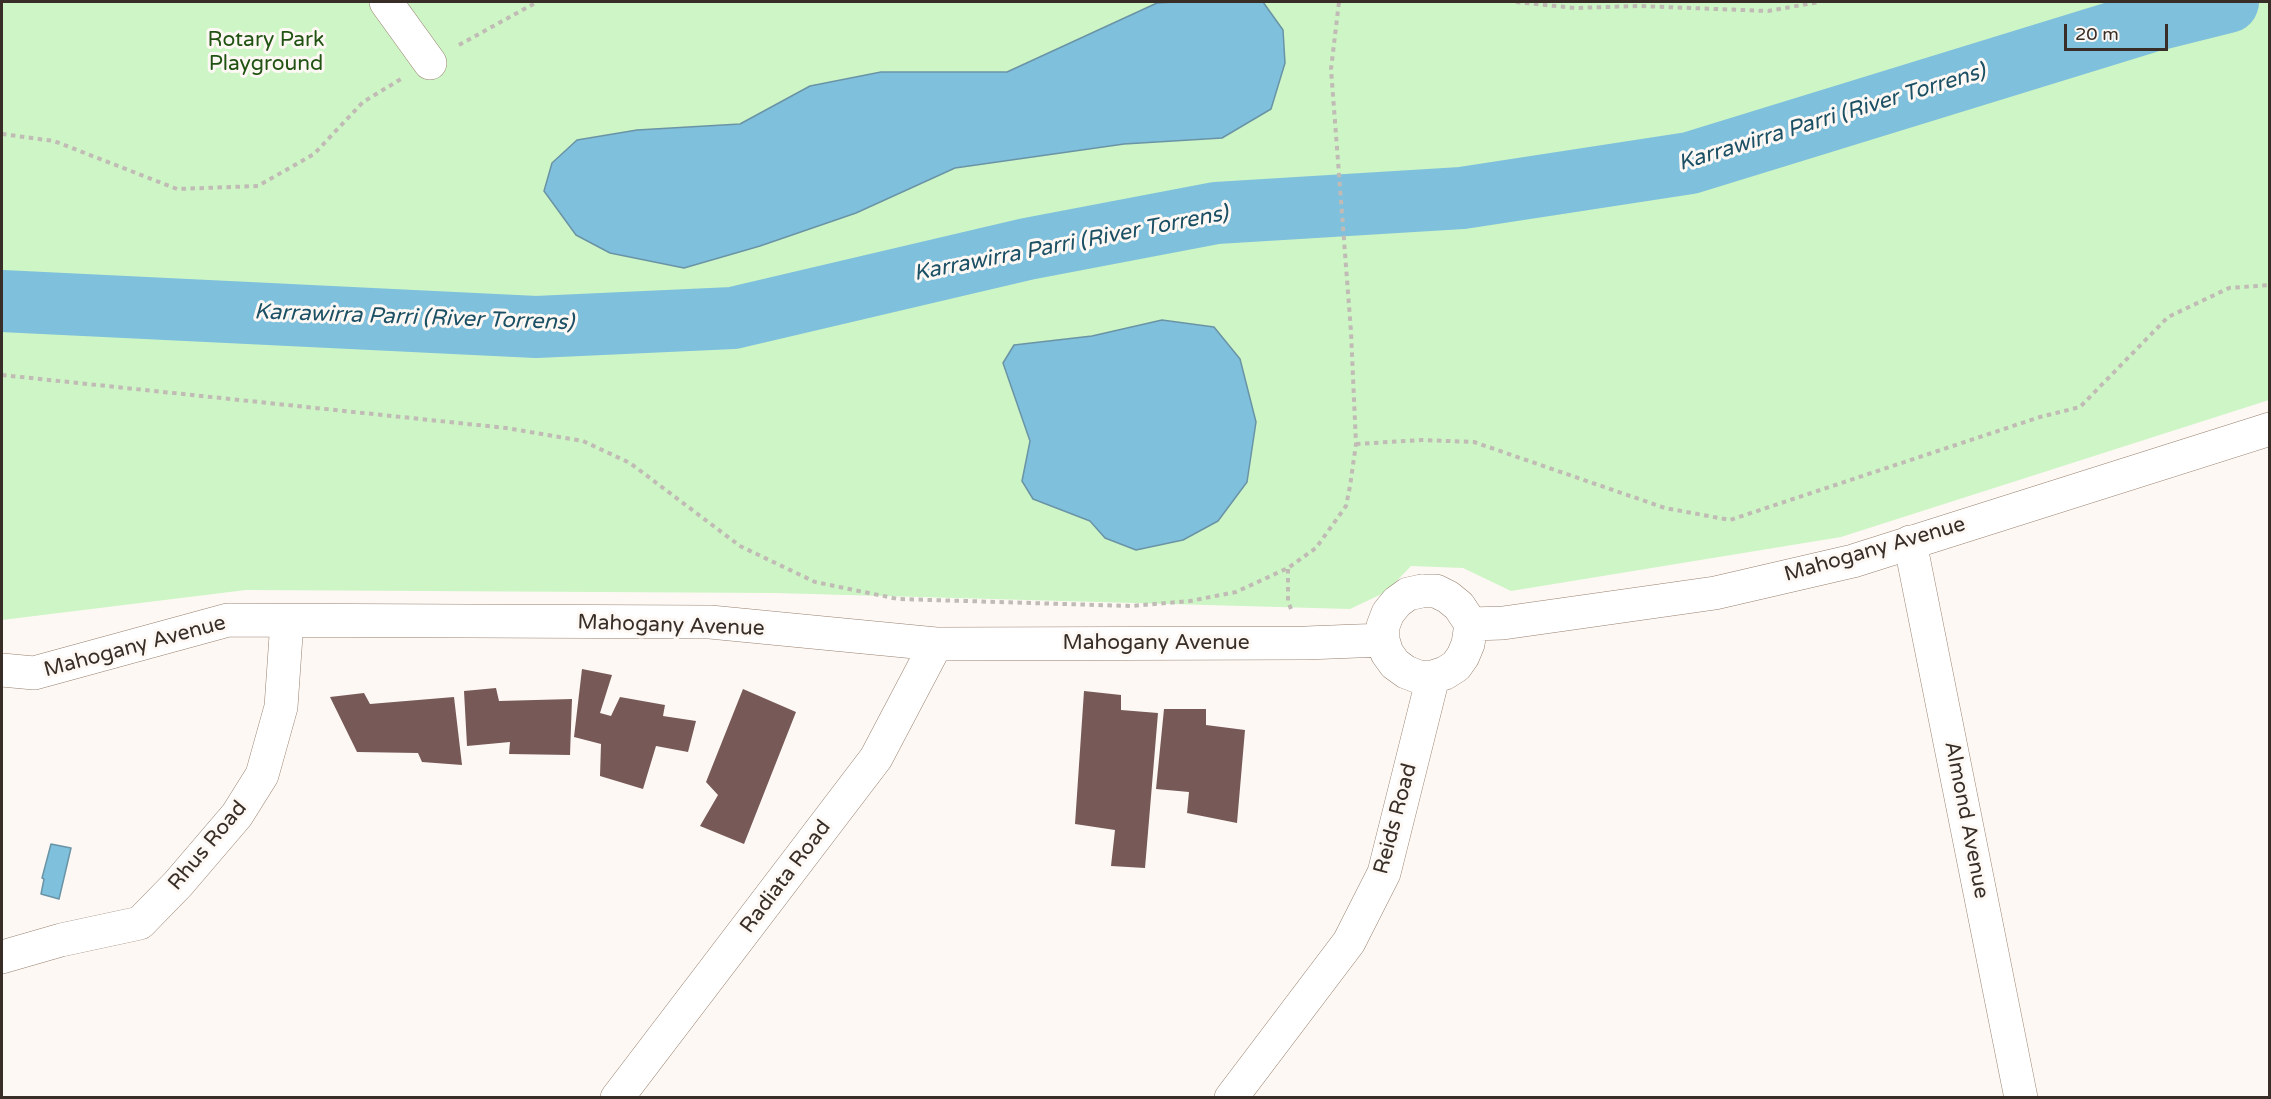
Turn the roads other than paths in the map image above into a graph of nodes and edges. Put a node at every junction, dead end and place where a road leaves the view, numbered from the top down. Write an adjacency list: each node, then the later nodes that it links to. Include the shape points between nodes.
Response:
1 (386, 2): 2 (street)
2 (430, 63)
3 (2270, 429): 4 (street, Mahogany Avenue)
4 (1910, 542): 6 (street, Mahogany Avenue, via 1853,561 1715,593 1503,623); 14 (street, Almond Avenue)
5 (287, 621): 8 (street, Mahogany Avenue, via 710,622); 9 (street, Mahogany Avenue, via 228,620 34,674); 11 (street, Rhus Road, via 281,707 262,775 237,815 140,923)
6 (1471, 624): 7 (street, via 1448,597 1436,591 1422,591 1396,602 1383,626); 10 (street, via 1463,656 1450,669)
7 (1383, 640): 8 (street, Mahogany Avenue); 10 (street, via 1395,664 1419,677)
8 (936, 644): 12 (street, Radiata Road, via 876,758)
9 (2, 670)
10 (1433, 677): 13 (street, Reids Road, via 1384,873 1349,942)
11 (2, 957)
12 (617, 1098)
13 (1231, 1098)
14 (2021, 1098)

